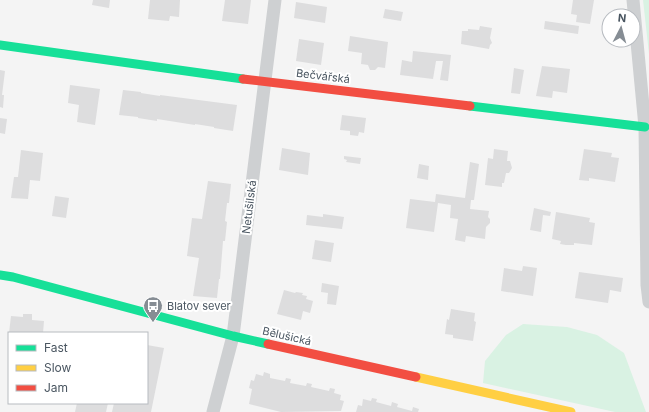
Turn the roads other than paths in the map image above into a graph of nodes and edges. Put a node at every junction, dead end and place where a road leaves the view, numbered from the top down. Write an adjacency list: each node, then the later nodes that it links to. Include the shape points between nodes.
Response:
1 (275, 0): 4 (street, Netušilská)
2 (632, 0): 5 (street)
3 (0, 45): 4 (street, Bečvářská)
4 (265, 82): 5 (street, Bečvářská); 8 (street, Netušilská)
5 (644, 126): 7 (street)
6 (0, 275): 8 (street, Bělušická)
7 (649, 302)
8 (233, 336): 9 (street, Netušilská); 10 (street, Bělušická)
9 (213, 412)
10 (571, 412)

